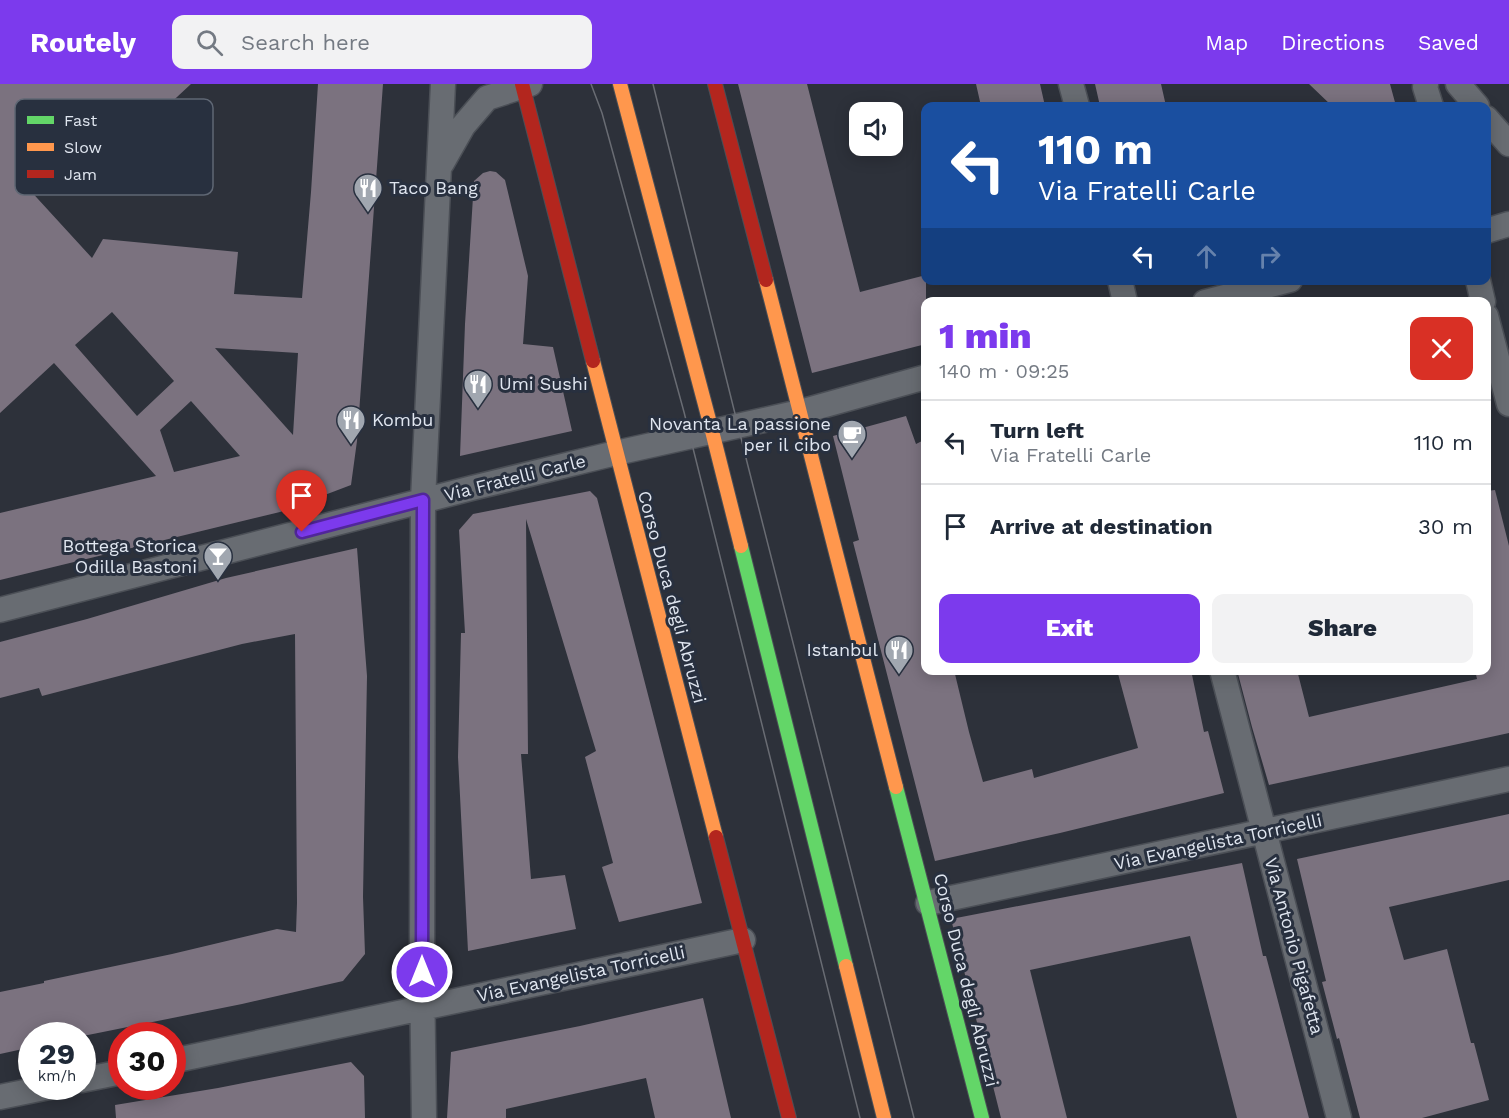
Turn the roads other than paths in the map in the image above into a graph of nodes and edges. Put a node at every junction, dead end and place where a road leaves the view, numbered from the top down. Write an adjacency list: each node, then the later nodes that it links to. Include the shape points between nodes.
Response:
1 (444, 84): 13 (street)
2 (620, 84): 22 (street)
3 (715, 84): 21 (street, Corso Duca degli Abruzzi)
4 (1071, 84): 8 (street)
5 (1426, 84): 9 (street)
6 (1458, 84): 10 (street)
7 (525, 85): 13 (street, via 487,98 463,126); 23 (street, Corso Duca degli Abruzzi)
8 (1076, 102)
9 (1430, 102)
10 (1474, 102)
11 (1491, 124): 12 (street)
12 (1509, 144)
13 (440, 168): 24 (street)
14 (1509, 224): 15 (street)
15 (1491, 229)
16 (1271, 285): 17 (street)
17 (1224, 297)
18 (1491, 335): 20 (street)
19 (921, 378): 21 (street, Via Fratelli Carle)
20 (1509, 404)
21 (800, 412): 22 (street, Via Fratelli Carle); 29 (street, Corso Duca degli Abruzzi)
22 (712, 431): 23 (street, Via Fratelli Carle); 37 (street)
23 (616, 453): 24 (street, Via Fratelli Carle); 30 (street, Corso Duca degli Abruzzi)
24 (423, 500): 25 (street, Via Fratelli Carle); 31 (street)
25 (0, 610)
26 (1223, 675): 28 (street, Via Antonio Pigafetta)
27 (1509, 779): 28 (street, Via Evangelista Torricelli)
28 (1265, 832): 29 (street, Via Evangelista Torricelli); 39 (street, Via Antonio Pigafetta)
29 (928, 903): 38 (street, Corso Duca degli Abruzzi)
30 (743, 940): 31 (street, Via Evangelista Torricelli); 36 (street, Corso Duca degli Abruzzi)
31 (423, 1008): 32 (street, Via Evangelista Torricelli); 35 (street)
32 (186, 1058)
33 (18, 1093): 34 (street)
34 (0, 1097)
35 (423, 1118)
36 (789, 1118)
37 (884, 1118)
38 (982, 1118)
39 (1339, 1118)

